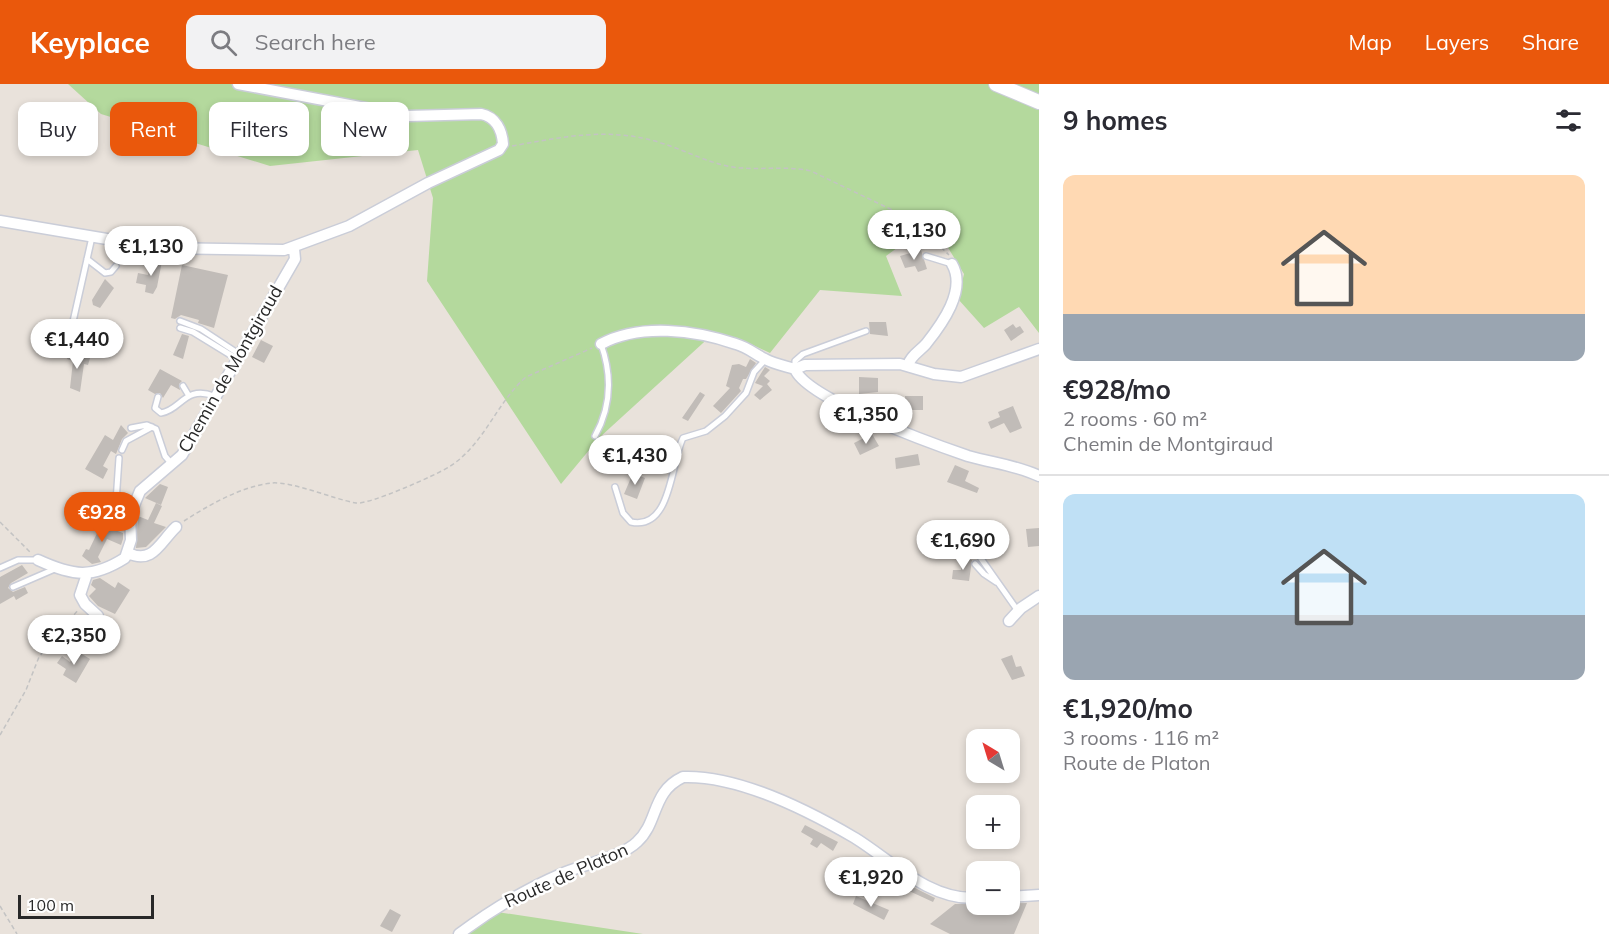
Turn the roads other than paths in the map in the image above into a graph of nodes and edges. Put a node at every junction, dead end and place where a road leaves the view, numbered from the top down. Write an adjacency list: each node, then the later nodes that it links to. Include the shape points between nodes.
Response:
1 (238, 84): 6 (street, via 408,116 489,116 499,127 503,144 499,150 349,226)
2 (996, 84): 3 (main road)
3 (1039, 102)
4 (0, 221): 5 (street)
5 (92, 237): 6 (street, via 180,250); 8 (lane)
6 (294, 249): 16 (street, Chemin de Montgiraud, via 295,259)
7 (926, 256): 9 (lane)
8 (87, 259): 10 (lane, via 105,273); 14 (lane, via 72,326)
9 (952, 264): 18 (street, via 958,278 955,295 933,335)
10 (116, 266)
11 (180, 324): 16 (lane, via 201,329)
12 (866, 331): 19 (lane, via 803,354 795,361)
13 (601, 344): 17 (street, via 626,333 654,331 738,344); 26 (lane, via 609,386 605,414)
14 (73, 350)
15 (1039, 350): 18 (street, via 961,376 934,374)
16 (238, 356): 22 (street, Chemin de Montgiraud)
17 (765, 360): 19 (street); 31 (lane, via 754,372 746,393 725,416 706,431 683,438 666,498 656,514 642,523 626,519)
18 (908, 365): 19 (street, via 804,365)
19 (795, 369): 30 (street, via 837,403 969,456)
20 (183, 386): 21 (lane)
21 (189, 396): 22 (lane); 23 (lane, via 161,413 155,408)
22 (214, 396): 29 (street, Chemin de Montgiraud, via 182,454)
23 (158, 397)
24 (152, 427): 25 (lane); 27 (lane, via 126,441); 29 (lane)
25 (131, 428)
26 (595, 436)
27 (122, 450)
28 (118, 458): 32 (lane, via 116,502)
29 (172, 464): 32 (street, Chemin de Montgiraud, via 144,486)
30 (1039, 476)
31 (615, 487)
32 (131, 512): 35 (street, Chemin de Montgiraud)
33 (176, 528): 35 (street, via 152,555 142,558)
34 (975, 550): 41 (lane)
35 (128, 553): 40 (street, via 114,565)
36 (38, 560): 38 (lane, via 18,560); 39 (street)
37 (975, 564): 41 (lane)
38 (0, 568)
39 (57, 568): 40 (street); 42 (lane)
40 (87, 574): 45 (street, via 80,591 85,604)
41 (997, 583): 44 (lane)
42 (13, 587)
43 (1039, 596): 44 (street)
44 (1018, 611): 46 (street)
45 (98, 616)
46 (1009, 621)
47 (1039, 895): 49 (street)
48 (966, 896): 50 (street, Route de Platon, via 937,890 913,879 854,838 768,795 683,777 663,792 643,835 631,847 538,884)
49 (1020, 896)
50 (459, 934)

